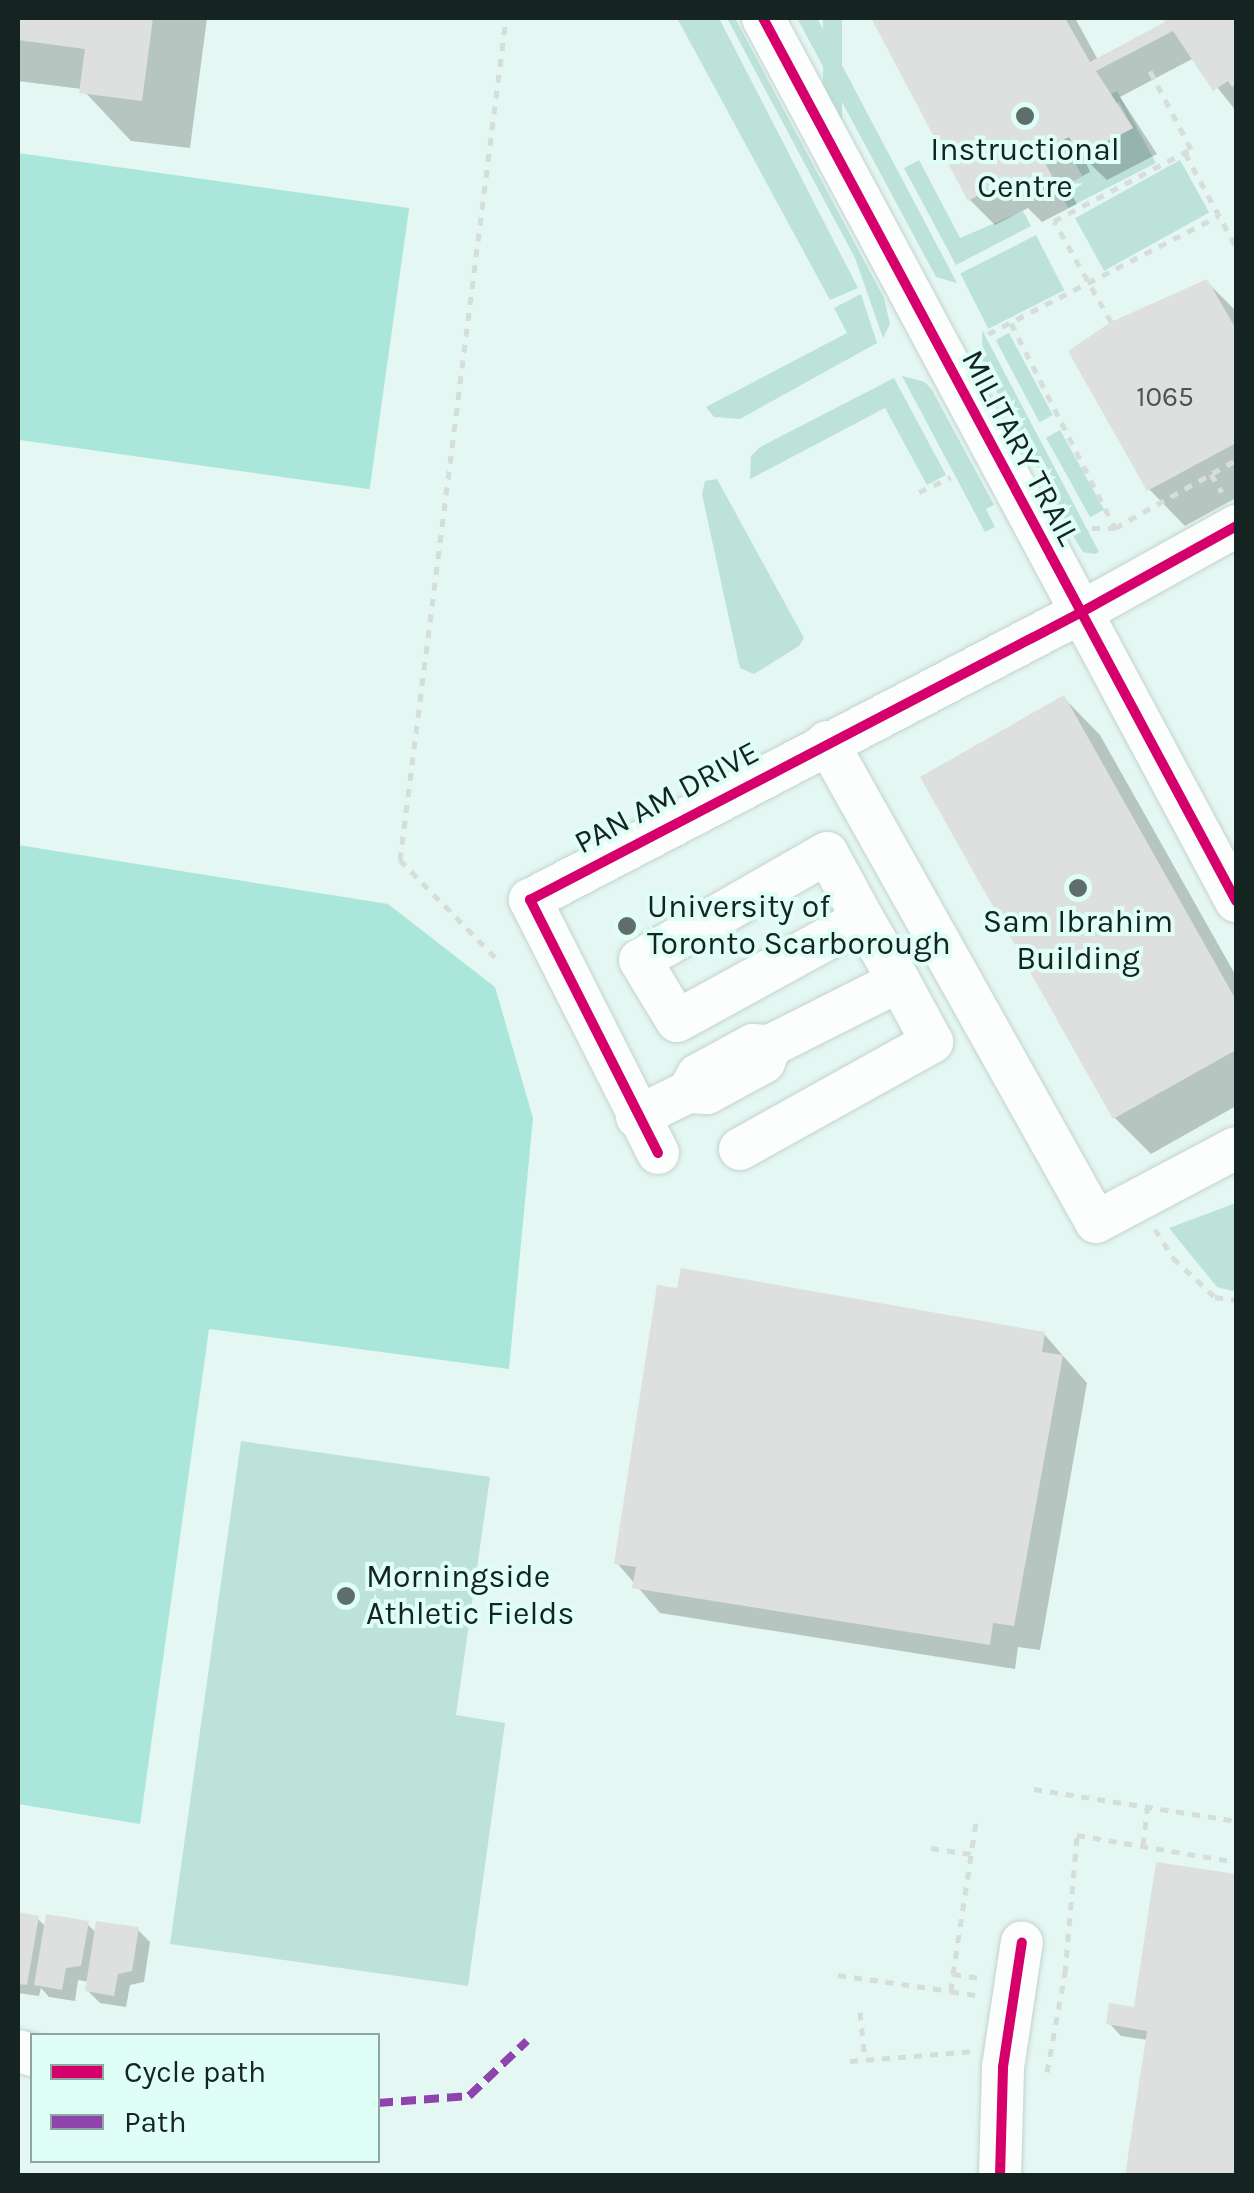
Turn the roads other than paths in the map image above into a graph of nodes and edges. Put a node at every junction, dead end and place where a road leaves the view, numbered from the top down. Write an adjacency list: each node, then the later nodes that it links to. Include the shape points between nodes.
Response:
1 (763, 18): 3 (street, MILITARY TRAIL)
2 (1229, 509): 3 (street, PAN AM DRIVE)
3 (1080, 613): 4 (street, PAN AM DRIVE); 5 (street, MILITARY TRAIL)
4 (826, 742): 7 (street, PAN AM DRIVE, via 530,900 647,1135 688,1092 707,1092 764,1062 770,1046); 9 (street, via 1096,1222)
5 (1236, 900)
6 (864, 919): 6 (street, via 677,1021 640,960 827,854); 7 (street)
7 (900, 981): 8 (street, via 932,1042)
8 (740, 1148)
9 (1236, 1148)
10 (1019, 1962): 11 (street, via 1003,2067)
11 (1000, 2176)

